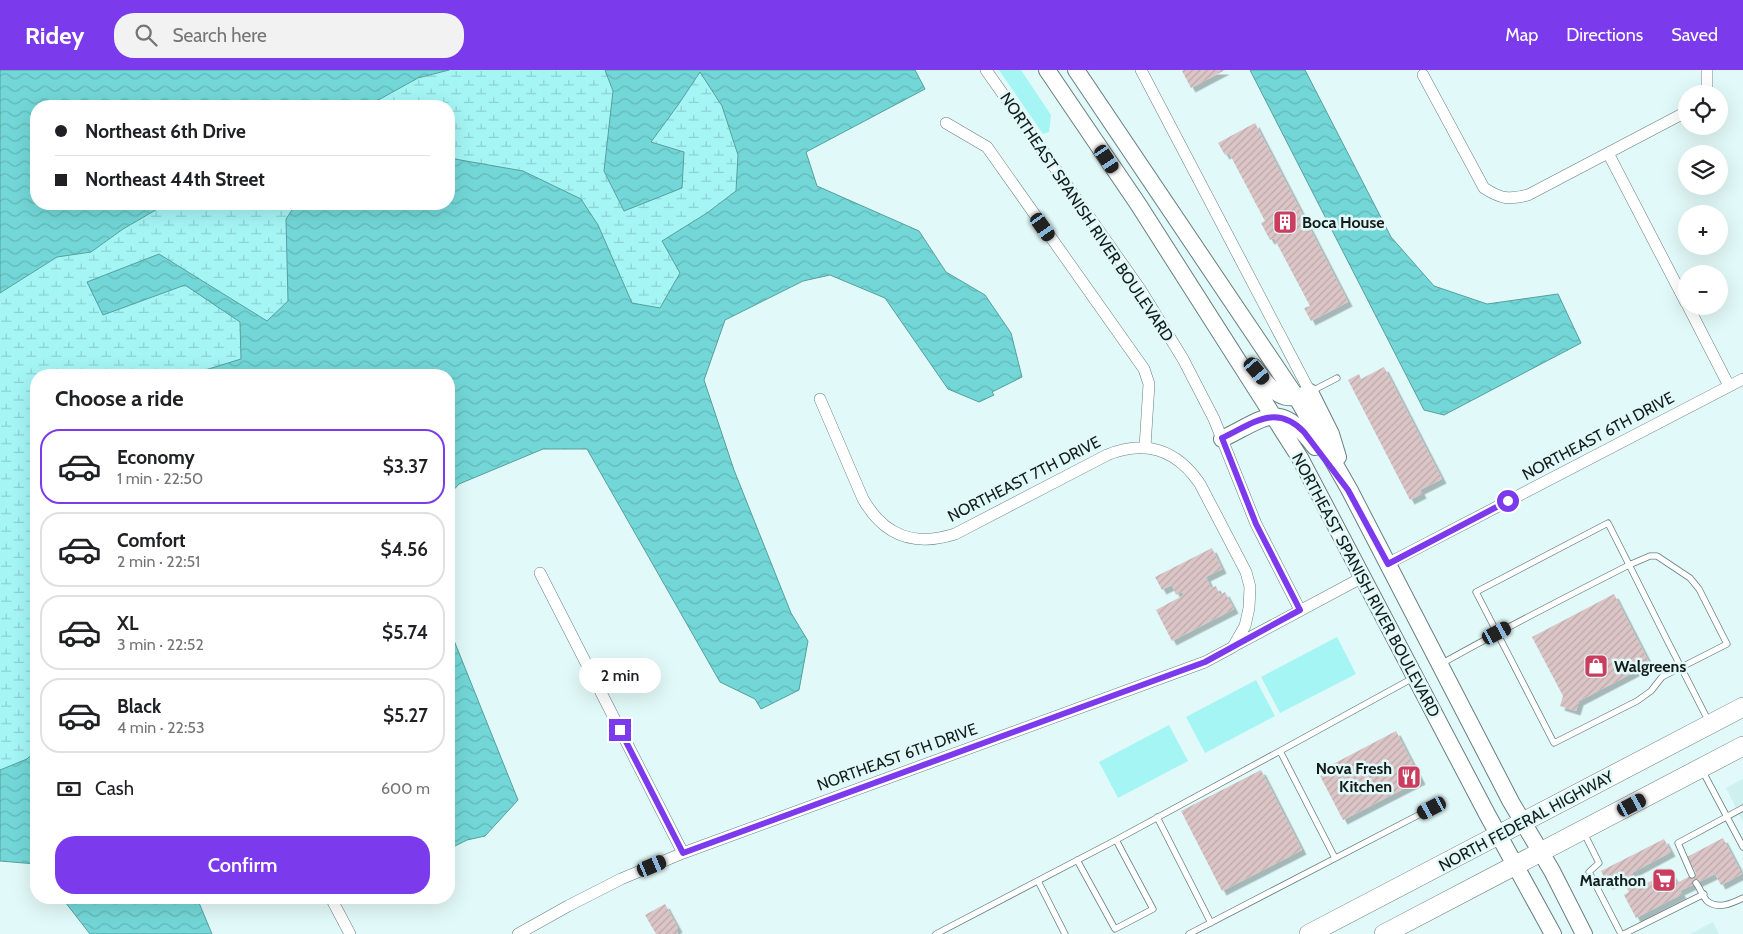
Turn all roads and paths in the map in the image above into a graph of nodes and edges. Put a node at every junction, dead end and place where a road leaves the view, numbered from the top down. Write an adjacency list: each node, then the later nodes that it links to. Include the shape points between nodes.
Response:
1 (986, 70): 20 (street, NORTHEAST SPANISH RIVER BOULEVARD, via 1156,314 1196,382)
2 (1047, 70): 12 (main road, NORTHEAST SPANISH RIVER BOULEVARD)
3 (1076, 70): 17 (main road, NORTHEAST SPANISH RIVER BOULEVARD)
4 (1141, 70): 17 (street, NORTHEAST SPANISH RIVER BOULEVARD)
5 (1707, 70): 7 (street)
6 (1423, 74): 10 (street, via 1484,188 1497,197 1514,199 1528,195)
7 (1707, 85)
8 (1678, 116): 10 (street)
9 (946, 123): 21 (street, via 987,147 1144,369 1150,384)
10 (1608, 153): 11 (street)
11 (1678, 288)
12 (1203, 306): 17 (main road, via 1272,389 1288,398); 19 (main road, NORTHEAST SPANISH RIVER BOULEVARD)
13 (1692, 315): 16 (street)
14 (1337, 378): 17 (lane)
15 (1743, 378): 16 (street, NORTHEAST 6TH DRIVE)
16 (1729, 386): 23 (street, NORTHEAST 6TH DRIVE)
17 (1303, 395): 22 (main road, NORTHEAST SPANISH RIVER BOULEVARD)
18 (820, 400): 21 (street, NORTHEAST 7TH DRIVE, via 871,512 882,524 909,538 940,539 955,534 1107,455 1121,449)
19 (1274, 416): 20 (main road, via 1259,419); 22 (main road, via 1298,426); 26 (main road, NORTHEAST SPANISH RIVER BOULEVARD, via 1310,475)
20 (1222, 438): 27 (street, NORTHEAST SPANISH RIVER BOULEVARD, via 1256,524)
21 (1145, 447): 29 (street, via 1166,452 1191,471 1246,572 1250,587 1249,608 1245,626)
22 (1348, 490): 23 (main road, NORTHEAST SPANISH RIVER BOULEVARD)
23 (1388, 564): 30 (main road, NORTHEAST SPANISH RIVER BOULEVARD)
24 (1629, 565): 28 (lane); 28 (lane, via 1608,523 1599,527 1476,592); 31 (lane); 31 (lane, via 1657,556 1690,578 1699,589 1727,644)
25 (540, 573): 47 (street)
26 (1363, 577): 27 (street, NORTHEAST 6TH DRIVE); 32 (main road, NORTHEAST SPANISH RIVER BOULEVARD)
27 (1300, 610): 29 (street, NORTHEAST 6TH DRIVE)
28 (1497, 633): 30 (lane); 31 (lane, via 1554,742 1637,701 1662,677)
29 (1233, 647): 47 (street, NORTHEAST 6TH DRIVE, via 1205,662)
30 (1440, 665): 42 (main road, NORTHEAST SPANISH RIVER BOULEVARD)
31 (1681, 667): 34 (lane)
32 (1415, 678): 36 (lane); 44 (main road, NORTHEAST SPANISH RIVER BOULEVARD)
33 (1743, 707): 34 (main road, NORTH FEDERAL HIGHWAY)
34 (1710, 724): 42 (main road, NORTH FEDERAL HIGHWAY)
35 (1743, 746): 37 (main road)
36 (1280, 751): 41 (lane); 49 (lane)
37 (1701, 768): 40 (lane); 43 (main road)
38 (1432, 808): 49 (lane)
39 (1743, 808): 40 (lane)
40 (1727, 816): 46 (lane); 52 (lane, via 1678,843)
41 (1157, 817): 45 (lane); 58 (lane)
42 (1523, 823): 44 (main road, NORTH FEDERAL HIGHWAY); 48 (main road, NORTHEAST SPANISH RIVER BOULEVARD)
43 (1583, 831): 48 (main road); 68 (lane, via 1599,863 1589,872)
44 (1499, 835): 51 (main road, NORTHEAST SPANISH RIVER BOULEVARD); 64 (main road, NORTH FEDERAL HIGHWAY)
45 (1116, 840): 50 (lane); 50 (lane, via 1153,909 1123,925 1115,929)
46 (1743, 847)
47 (683, 853): 60 (street, NORTHEAST 6TH DRIVE, via 621,879)
48 (1541, 853): 51 (main road); 67 (main road, NORTHEAST SPANISH RIVER BOULEVARD)
49 (1335, 858): 58 (lane)
50 (1078, 860): 53 (lane)
51 (1516, 866): 65 (main road); 66 (main road, NORTHEAST SPANISH RIVER BOULEVARD)
52 (1692, 875)
53 (1038, 881): 61 (lane); 62 (lane)
54 (1696, 883): 55 (lane)
55 (1704, 894): 56 (lane, via 1707,900 1723,905); 68 (lane)
56 (1743, 898)
57 (334, 904): 59 (street)
58 (1211, 923): 63 (lane)
59 (350, 934)
60 (518, 934)
61 (936, 934)
62 (1065, 934)
63 (1189, 934)
64 (1309, 934)
65 (1384, 934)
66 (1553, 934)
67 (1584, 934)
68 (1623, 934)

